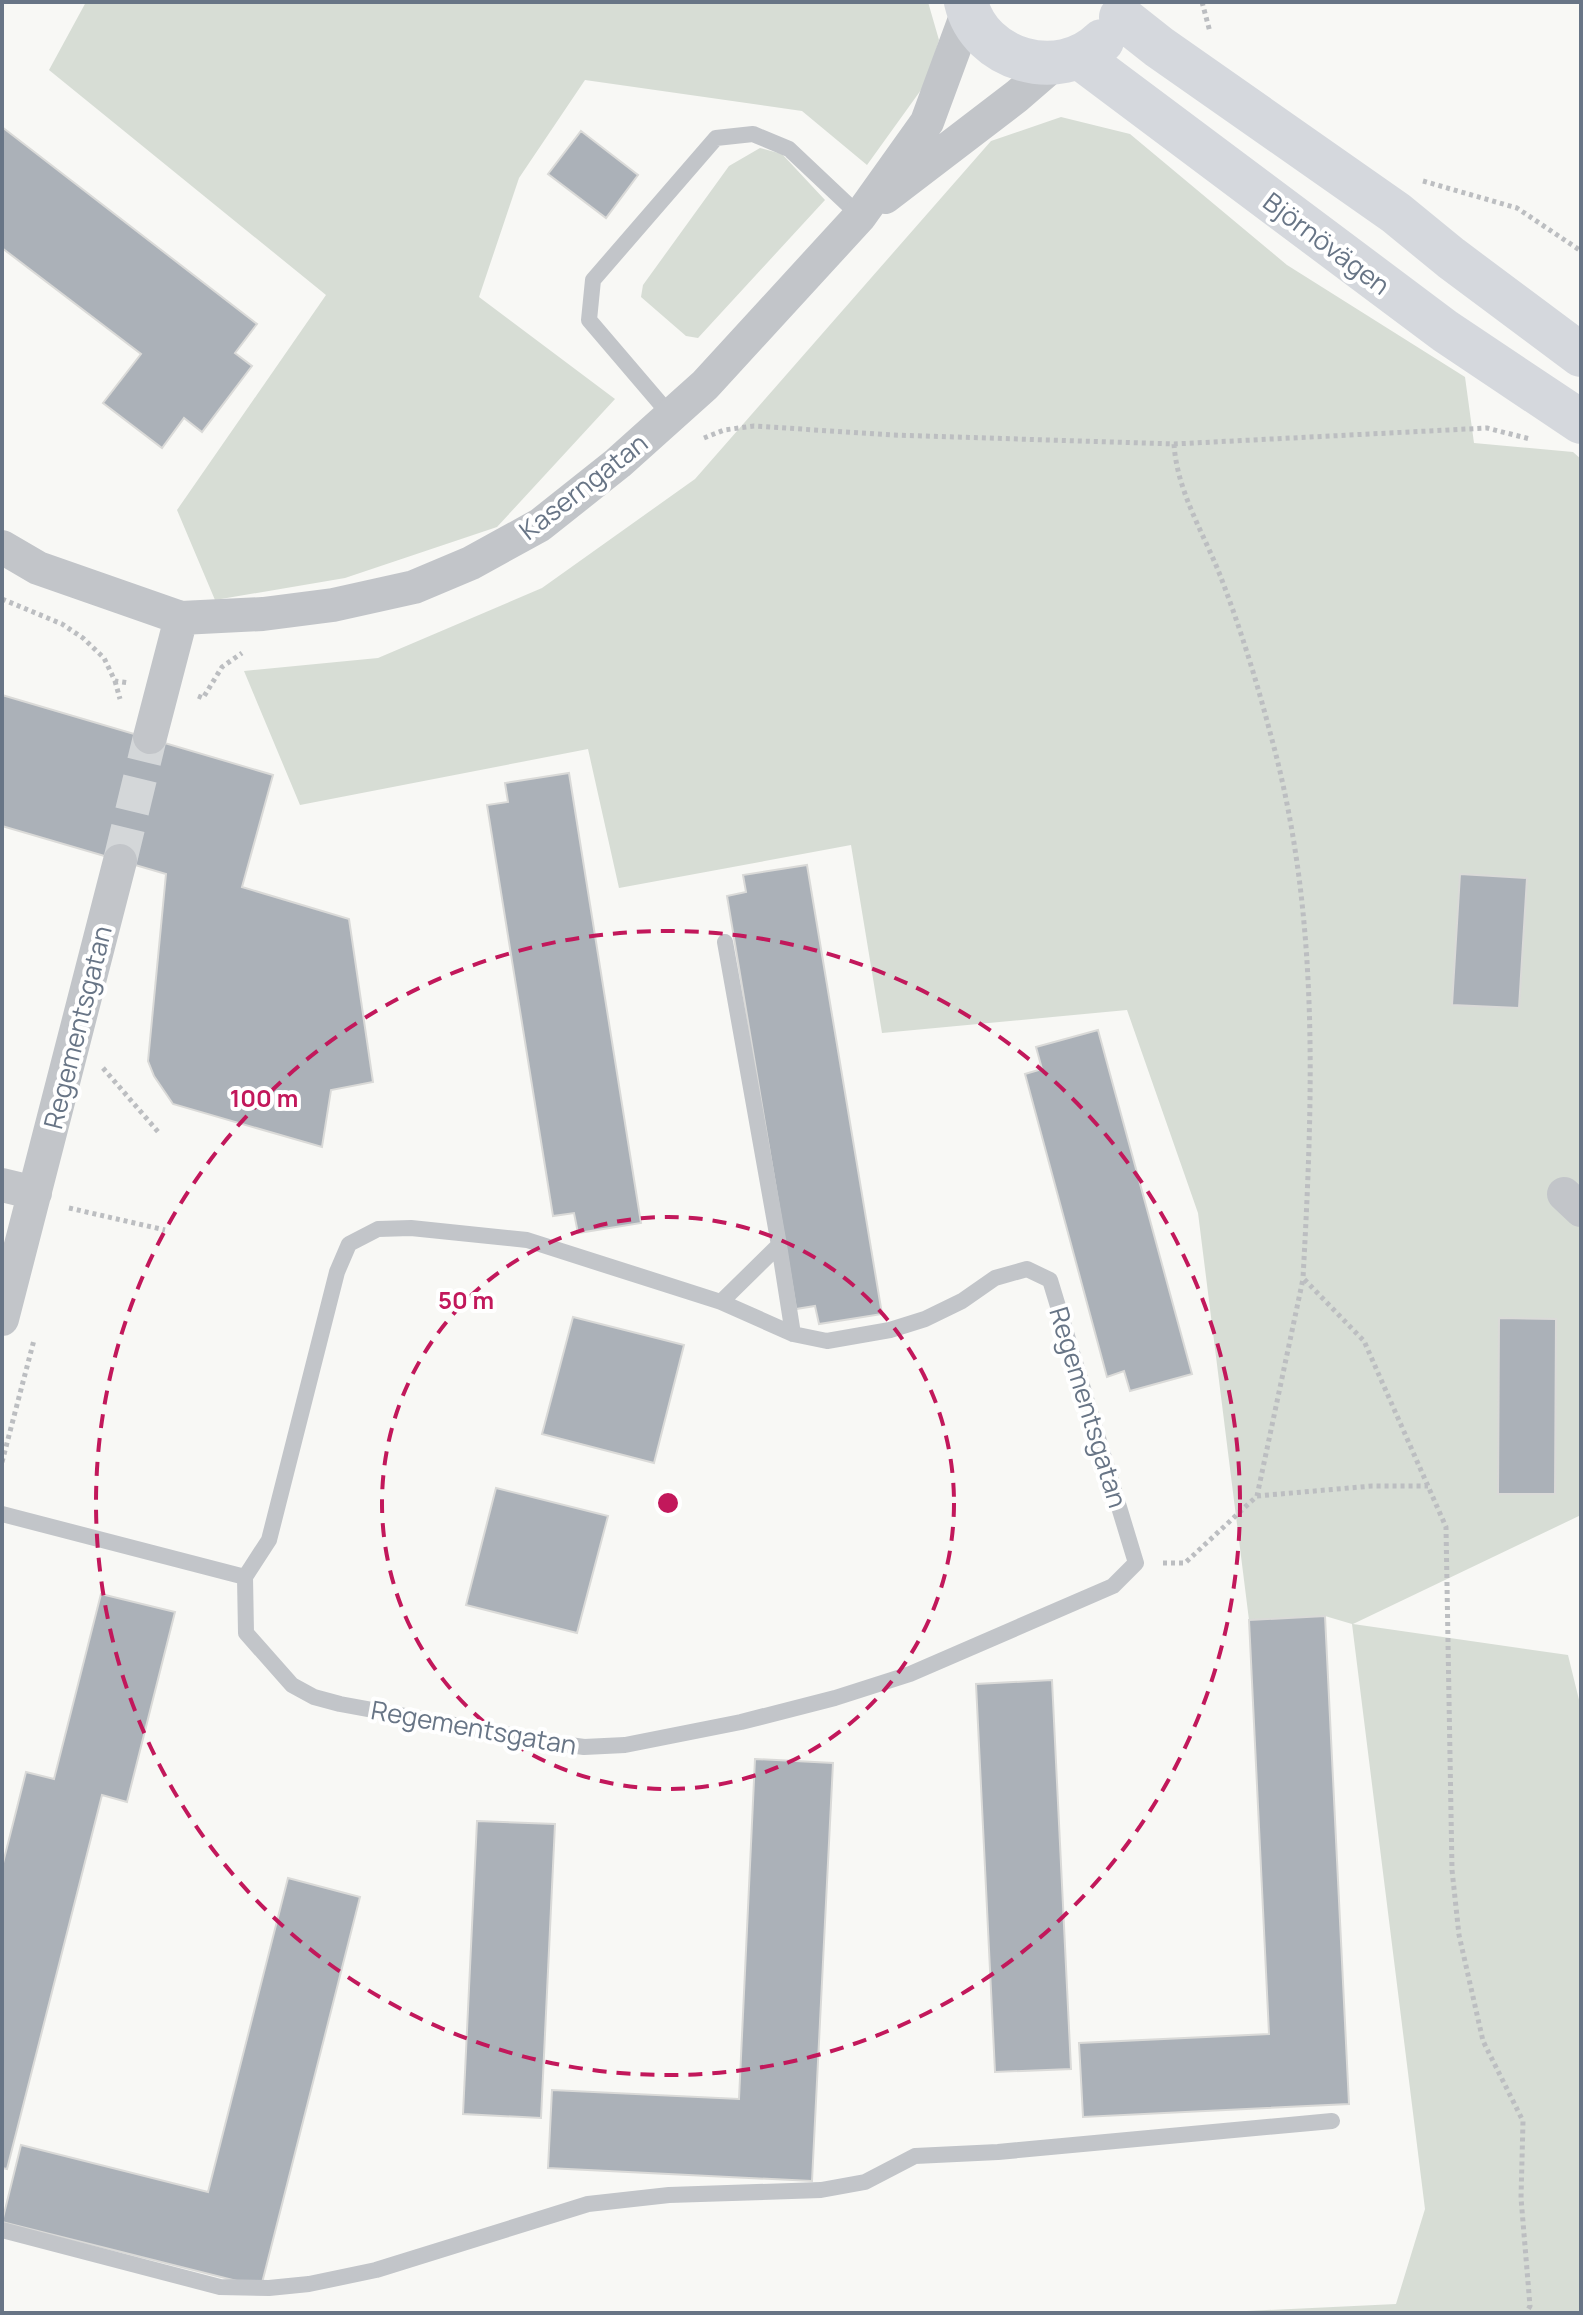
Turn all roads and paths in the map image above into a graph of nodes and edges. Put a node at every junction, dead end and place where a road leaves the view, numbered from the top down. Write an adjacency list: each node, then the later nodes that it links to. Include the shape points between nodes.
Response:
1 (967, 7): 3 (main road, via 982,34 1003,52 1028,62); 4 (street, Kaserngatan, via 927,122)
2 (1123, 10): 3 (main road, via 1096,47); 5 (main road, via 1159,47 1396,213)
3 (1067, 60): 4 (street, Kaserngatan); 7 (main road, Björnövägen, via 1445,331)
4 (860, 216): 6 (street, Kaserngatan); 6 (lane, via 789,149 753,134 716,138 593,280 589,320)
5 (1581, 355)
6 (671, 416): 12 (street, Kaserngatan, via 540,525 414,587 333,605)
7 (1576, 418): 9 (path, via 1539,441 1487,428)
8 (694, 442): 9 (path, via 754,426)
9 (1174, 444): 23 (path, via 1176,471 1257,685 1297,853 1312,1064)
10 (2, 547): 12 (street, Kaserngatan, via 38,568)
11 (2, 599): 13 (path, via 83,638 104,658 115,681)
12 (181, 618): 13 (street)
13 (162, 689): 14 (street)
14 (150, 737)
15 (120, 861): 19 (street, Regementsgatan)
16 (725, 942): 21 (lane)
17 (103, 1067): 18 (path)
18 (160, 1134)
19 (18, 1189): 20 (path, via 68,1208); 22 (street, Regementsgatan)
20 (165, 1230)
21 (779, 1245): 24 (lane); 26 (lane)
22 (10, 1259): 25 (street, Regementsgatan)
23 (1303, 1278): 27 (path, via 1364,1341); 28 (path)
24 (721, 1302): 26 (lane, Regementsgatan); 31 (lane, Regementsgatan, via 527,1240 411,1228 378,1229 349,1244 337,1272 269,1540)
25 (2, 1319)
26 (793, 1334): 30 (lane, Regementsgatan, via 827,1341 890,1330 962,1301 995,1278 1027,1269 1050,1280)
27 (1428, 1486): 28 (path); 34 (path, via 1446,1527 1452,1870 1459,1935 1483,2041 1523,2121 1521,2198 1530,2306)
28 (1257, 1496): 30 (path, via 1185,1563)
29 (2, 1514): 31 (lane)
30 (1136, 1563): 31 (lane, Regementsgatan, via 1113,1586 910,1674 741,1722 625,1745 584,1747 314,1697 292,1685 246,1633)
31 (245, 1577)
32 (1332, 2121): 33 (lane, via 915,2156 865,2182 821,2190 669,2195 588,2204 376,2270 269,2288 220,2287)
33 (2, 2230)
34 (1526, 2313)

